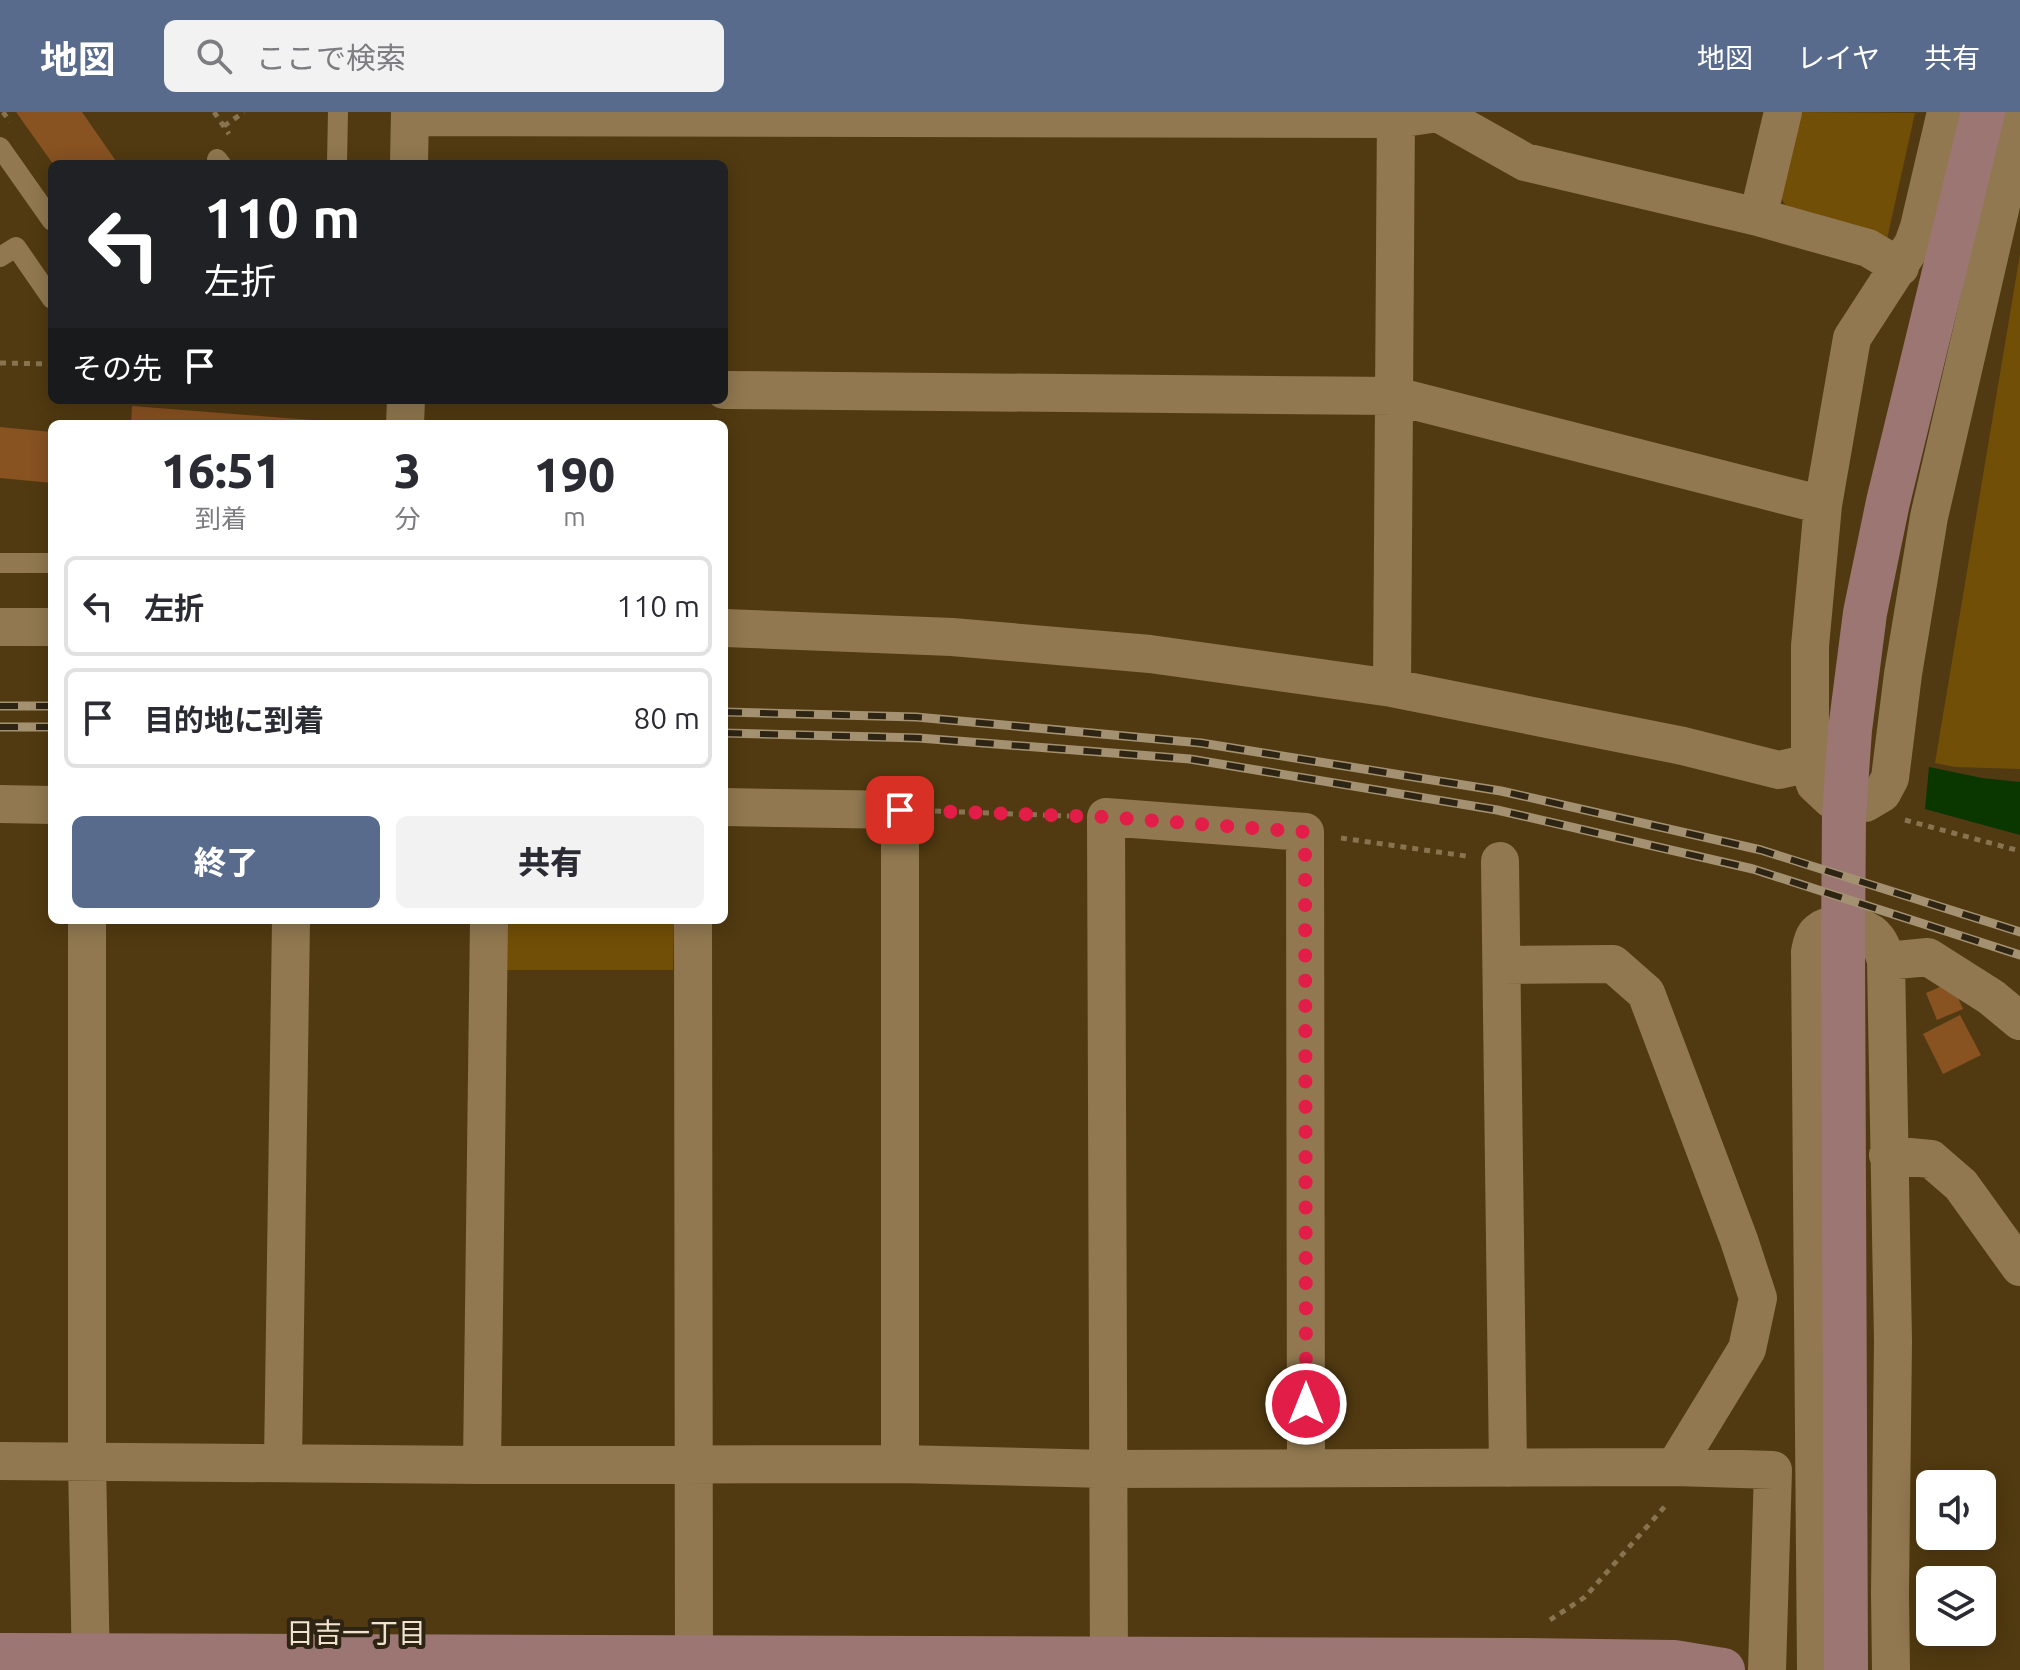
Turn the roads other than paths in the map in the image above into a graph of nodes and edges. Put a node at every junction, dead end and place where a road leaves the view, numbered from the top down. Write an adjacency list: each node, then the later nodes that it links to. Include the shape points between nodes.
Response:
1 (338, 112): 9 (lane)
2 (1783, 112): 13 (street)
3 (1946, 112): 15 (street, via 1919,227)
4 (1983, 112): 58 (street, via 1888,502 1865,613 1850,730 1844,815)
5 (410, 114): 6 (street); 10 (street)
6 (1397, 116): 13 (street, via 1438,113 1525,162); 18 (street)
7 (2020, 123): 11 (street)
8 (0, 147): 12 (lane)
9 (337, 160)
10 (409, 160)
11 (2012, 199): 26 (street, via 1929,517 1890,778 1882,793 1865,803 1831,799 1815,784)
12 (48, 215)
13 (1758, 217): 15 (street, via 1868,248)
14 (0, 257): 16 (lane, via 16,247)
15 (1900, 267): 19 (street, via 1852,338)
16 (48, 293)
17 (728, 390): 18 (street)
18 (1395, 396): 19 (street); 25 (street)
19 (1823, 505): 26 (street, via 1810,646)
20 (0, 563): 21 (lane)
21 (48, 563)
22 (0, 627): 23 (street)
23 (48, 627)
24 (728, 628): 25 (street, via 952,637 1150,654)
25 (1392, 688): 26 (street, via 1779,770)
26 (1810, 763)
27 (0, 804): 28 (street)
28 (48, 805)
29 (728, 807): 44 (street, via 900,810)
30 (1500, 861): 36 (street)
31 (87, 924): 41 (street)
32 (291, 924): 42 (street)
33 (489, 924): 45 (street)
34 (693, 924): 43 (street)
35 (1886, 961): 37 (street, via 1928,957); 38 (street); 57 (street, via 1872,934 1857,927 1830,925 1815,936 1810,952)
36 (1502, 965): 47 (street, via 1613,964 1646,993 1739,1240 1758,1298 1747,1349); 48 (street)
37 (2020, 1021)
38 (1888, 1155): 39 (street, via 1931,1159 1961,1185); 59 (street)
39 (2020, 1267)
40 (0, 1461): 41 (street)
41 (87, 1462): 42 (street); 51 (street)
42 (283, 1462): 45 (street)
43 (692, 1464): 44 (street); 45 (street); 52 (street)
44 (900, 1464): 49 (street)
45 (482, 1465)
46 (1306, 1467): 48 (street); 49 (street); 49 (street, via 1305,832 1106,817)
47 (1675, 1467): 48 (street); 56 (street, via 1773,1470)
48 (1508, 1468)
49 (1107, 1469): 54 (street)
50 (0, 1655): 51 (street)
51 (91, 1663): 52 (street)
52 (694, 1663): 54 (street)
53 (1514, 1663): 54 (street); 55 (street, via 1674,1662)
54 (1110, 1664)
55 (1723, 1670)
56 (1767, 1670)
57 (1816, 1670)
58 (1846, 1670)
59 (1891, 1670)

